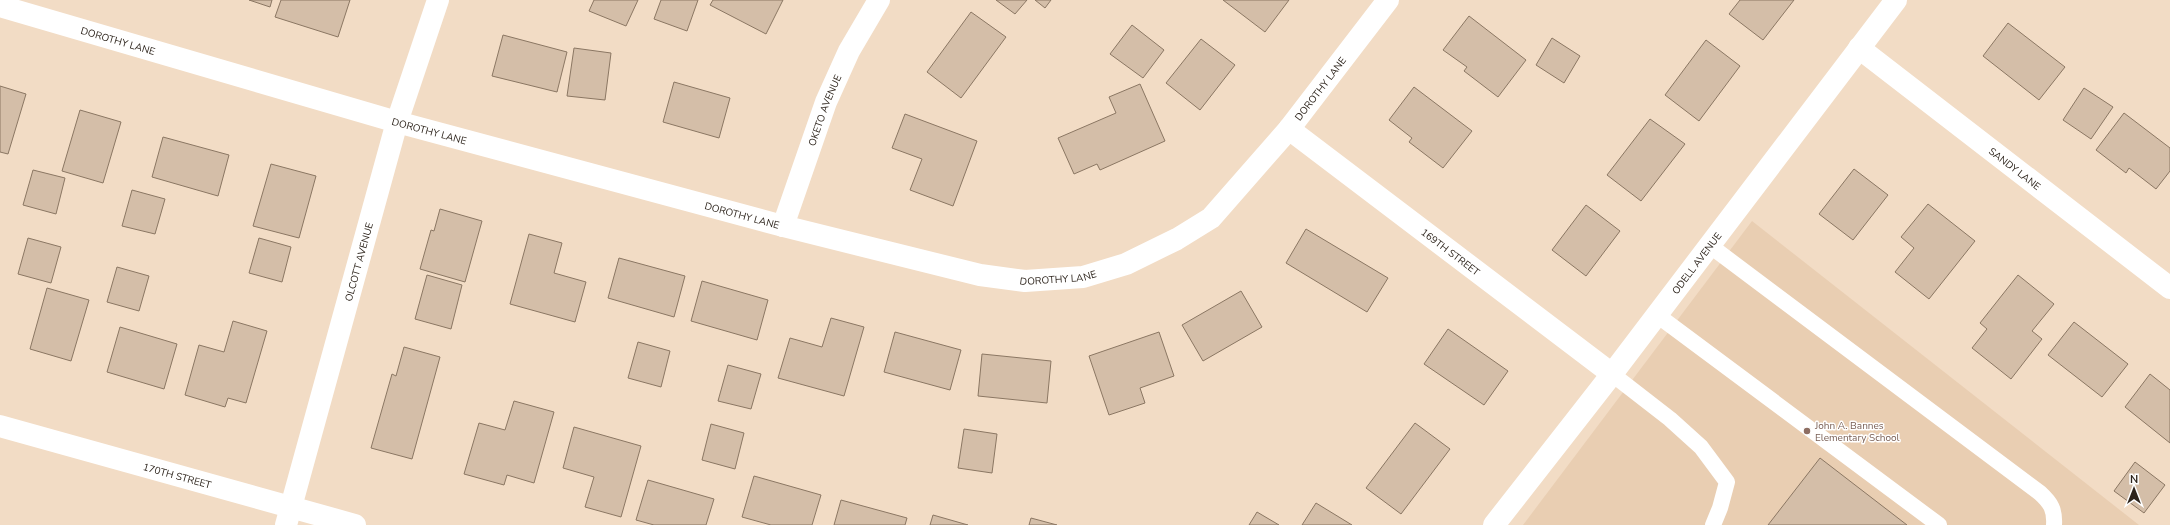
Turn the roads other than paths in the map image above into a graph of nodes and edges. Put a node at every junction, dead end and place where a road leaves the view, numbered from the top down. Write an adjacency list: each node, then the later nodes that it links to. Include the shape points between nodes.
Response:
1 (438, 0): 7 (street, OLCOTT AVENUE)
2 (879, 0): 9 (street, OKETO AVENUE, via 850,51 826,102)
3 (1388, 0): 8 (street, DOROTHY LANE)
4 (1896, 0): 6 (street, ODELL AVENUE)
5 (7, 5): 7 (street, DOROTHY LANE)
6 (1859, 48): 10 (street, ODELL AVENUE); 11 (street, SANDY LANE)
7 (397, 122): 9 (street, DOROTHY LANE); 15 (street, OLCOTT AVENUE)
8 (1289, 129): 9 (street, DOROTHY LANE, via 1211,218 1177,239 1126,264 1083,277 1025,281 980,275); 13 (street, 169TH STREET)
9 (783, 226)
10 (1709, 246): 12 (street, ODELL AVENUE); 20 (lane, via 2040,493 2050,502 2055,513)
11 (2170, 288)
12 (1657, 315): 13 (street, ODELL AVENUE); 19 (lane)
13 (1612, 374): 17 (street, ODELL AVENUE); 18 (lane, via 1701,447 1727,482)
14 (0, 426): 15 (street, 170TH STREET)
15 (289, 516): 16 (street, 170TH STREET)
16 (355, 525)
17 (1494, 525)
18 (1713, 525)
19 (1939, 525)
20 (2054, 525)

